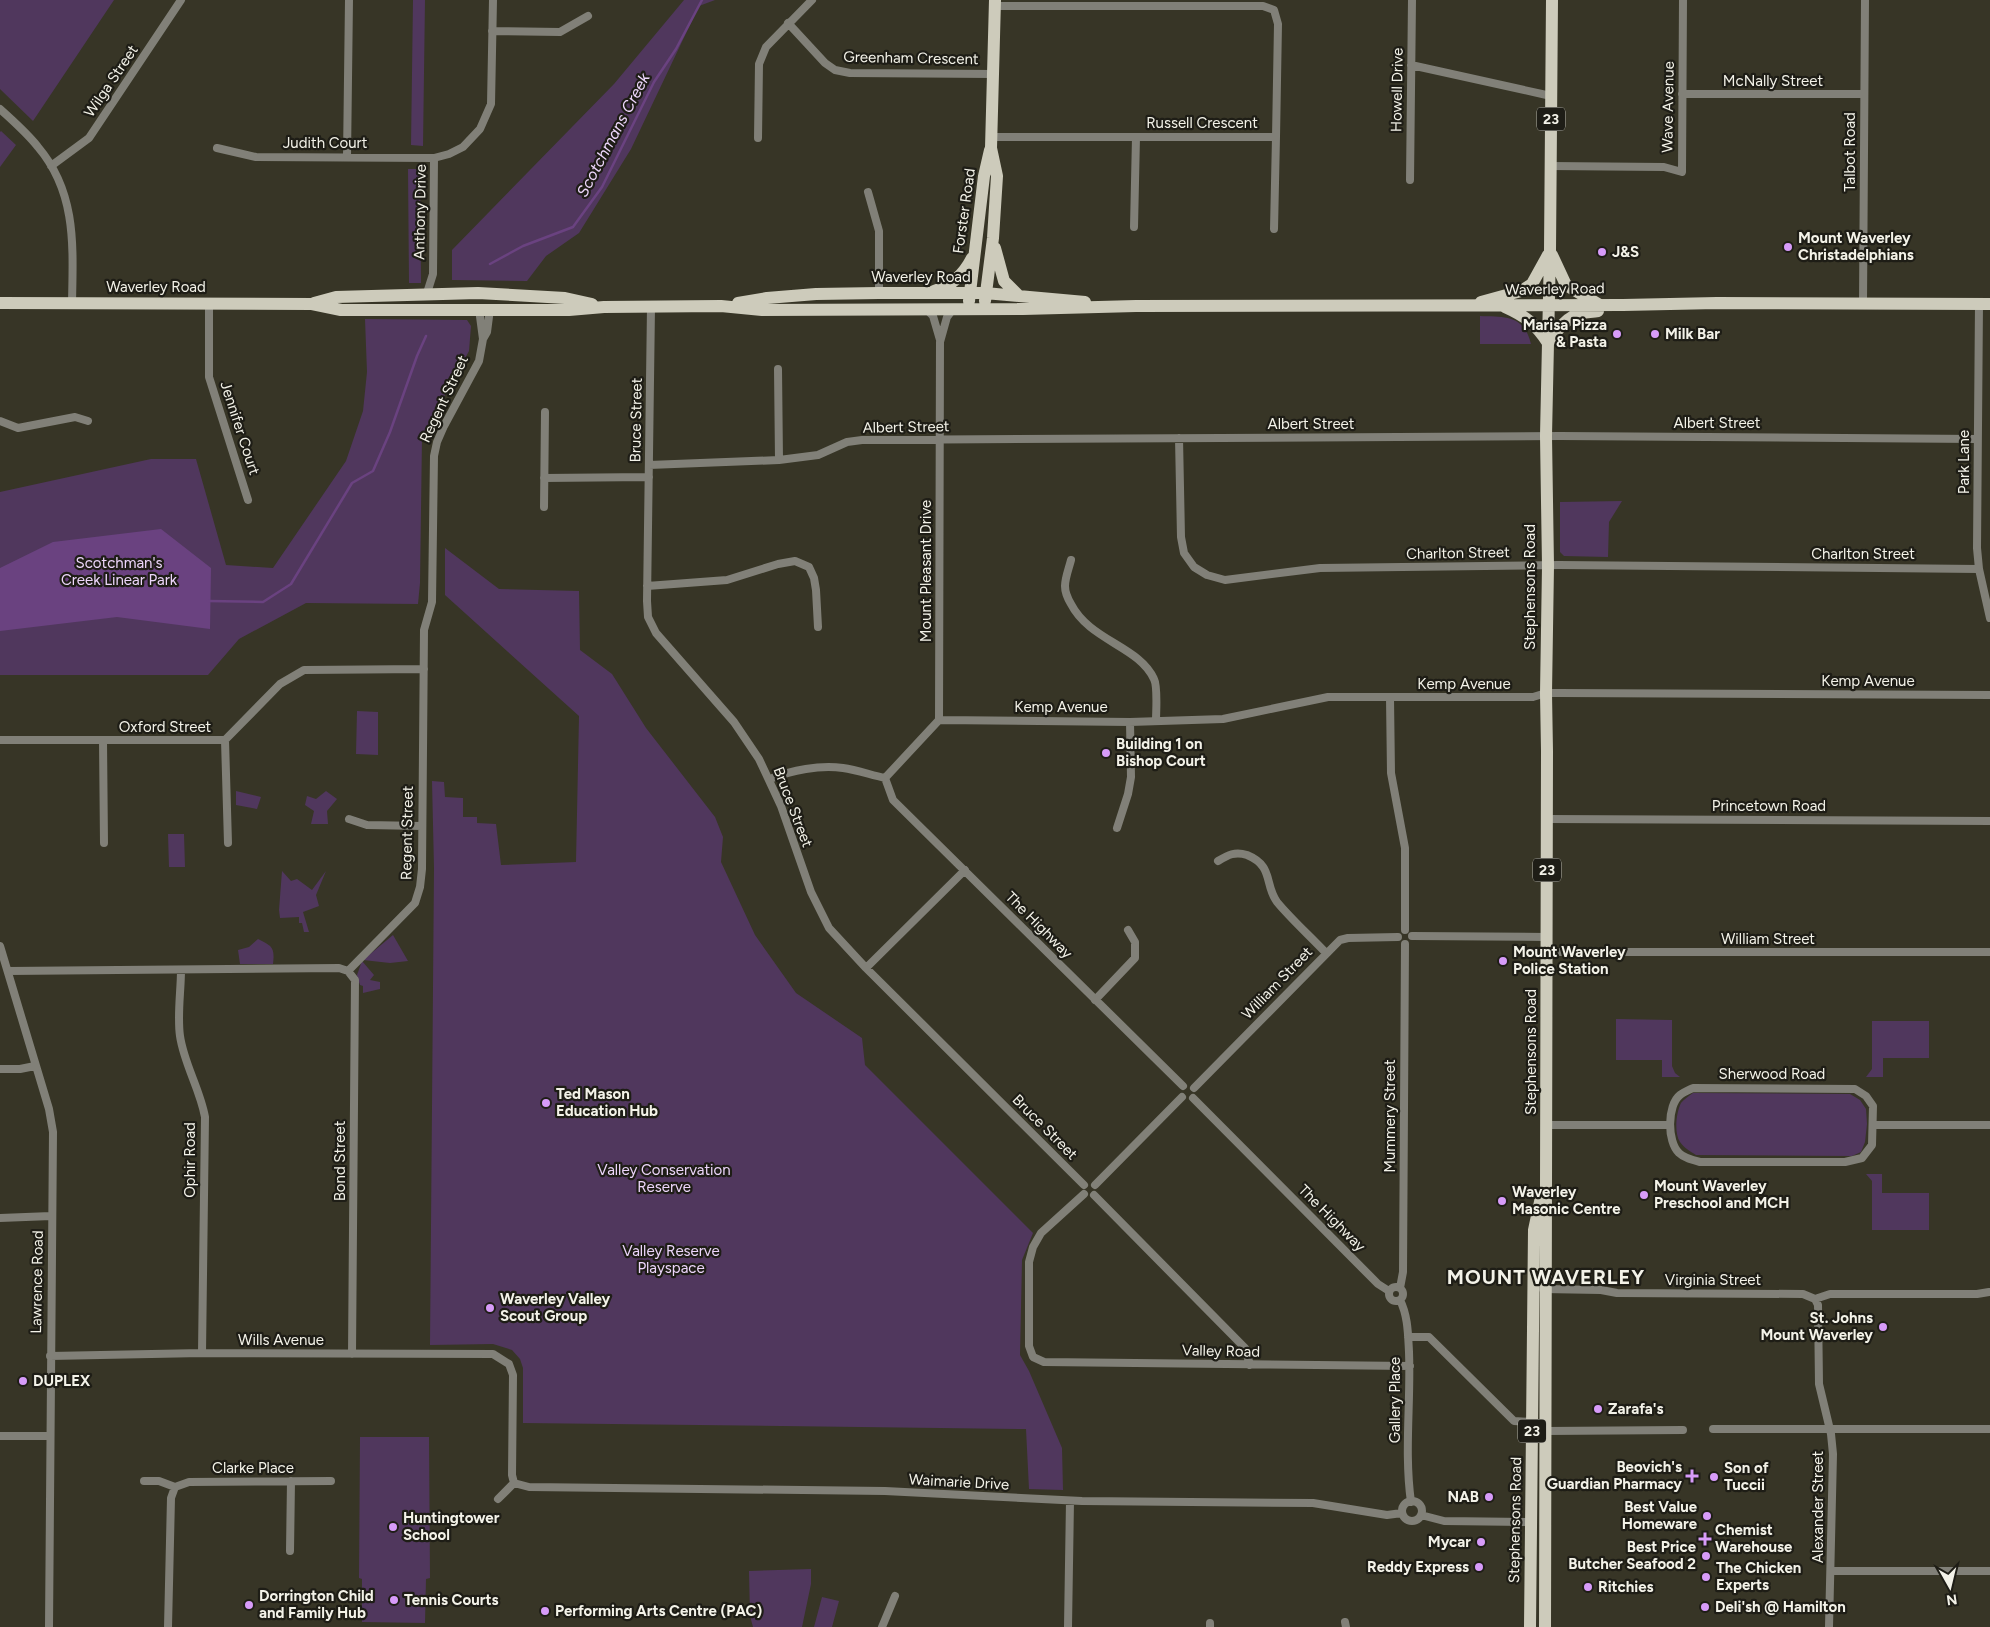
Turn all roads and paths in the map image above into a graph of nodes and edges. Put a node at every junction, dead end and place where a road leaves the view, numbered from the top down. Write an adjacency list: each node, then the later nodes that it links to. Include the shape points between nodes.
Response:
1 (181, 0): 26 (street, Wilga Street, via 89,138)
2 (349, 0): 24 (street)
3 (493, 0): 12 (street, Anthony Drive)
4 (812, 0): 11 (street)
5 (1412, 0): 13 (street, Howell Drive)
6 (1552, 0): 17 (main road, Stephensons Road / 23)
7 (1683, 0): 15 (street, Wave Avenue)
8 (1865, 0): 16 (street, Talbot Road)
9 (995, 3): 14 (main road, Forster Road); 20 (street, Russell Crescent, via 1263,6 1274,10 1278,24)
10 (588, 16): 12 (street, via 560,32)
11 (788, 23): 14 (street, Greenham Crescent, via 835,70 850,73); 21 (street, via 766,47 759,64)
12 (492, 31): 25 (street, Anthony Drive, via 491,104 480,130 464,147)
13 (1411, 65): 17 (street); 28 (street, Howell Drive)
14 (994, 74): 22 (main road, Forster Road)
15 (1682, 94): 16 (street, McNally Street); 27 (street, Wave Avenue, via 1682,172 1664,167)
16 (1864, 94): 50 (street, Talbot Road)
17 (1551, 96): 27 (main road, Stephensons Road / 23)
18 (0, 109): 26 (street, via 38,147)
19 (1136, 137): 20 (street, Russell Crescent); 22 (street, Russell Crescent); 30 (street)
20 (1276, 137): 31 (street)
21 (758, 138)
22 (991, 143): 32 (main road, Forster Road, via 997,176); 34 (main road, Forster Road)
23 (217, 148): 24 (street, Judith Court, via 256,157)
24 (347, 157): 25 (street, Judith Court)
25 (434, 158): 35 (street, Anthony Drive)
26 (51, 166): 45 (street, via 66,196 72,232)
27 (1550, 166): 33 (main road, Stephensons Road / 23)
28 (1410, 180)
29 (868, 192): 39 (street, via 879,231)
30 (1134, 227)
31 (1274, 229)
32 (993, 238): 42 (main road, Forster Road); 43 (main road, via 1004,281)
33 (1550, 250): 48 (main road, Stephensons Road / 23); 49 (main road, via 1566,285); 55 (main road, via 1532,284 1521,291)
34 (975, 251): 40 (main road, via 960,276 941,289); 41 (main road, Forster Road)
35 (433, 274): 36 (street, Anthony Drive); 37 (street, Anthony Drive)
36 (427, 293): 37 (main road, Waverley Road); 47 (main road, Waverley Road, via 336,297)
37 (441, 293): 38 (main road, Waverley Road)
38 (482, 293): 57 (main road, Waverley Road, via 565,298); 60 (main road)
39 (879, 293): 40 (main road, Waverley Road); 53 (main road, Waverley Road, via 767,298); 61 (main road)
40 (926, 293): 41 (main road, Waverley Road)
41 (970, 293): 42 (main road, Waverley Road); 64 (main road, Forster Road)
42 (985, 293): 43 (main road, Waverley Road); 59 (main road, Forster Road)
43 (1018, 295): 54 (main road, Waverley Road)
44 (0, 303): 45 (main road, Waverley Road)
45 (72, 304): 46 (main road, Waverley Road)
46 (209, 304): 47 (main road, Waverley Road); 79 (street, Jennifer Court, via 209,377)
47 (312, 304): 60 (main road, Waverley Road, via 341,310)
48 (1548, 304): 49 (main road, Waverley Road); 56 (main road, Waverley Road); 66 (main road, Stephensons Road / 23)
49 (1598, 304): 52 (main road, Waverley Road)
50 (1863, 304): 51 (main road, Waverley Road); 52 (main road, Waverley Road)
51 (1984, 304): 73 (street, Park Lane)
52 (1623, 305): 66 (main road, via 1580,313 1558,329)
53 (721, 306): 58 (main road, Waverley Road); 61 (main road, Waverley Road, via 762,310)
54 (1120, 306): 55 (main road, Waverley Road); 59 (main road, Waverley Road)
55 (1470, 306): 56 (main road, Waverley Road)
56 (1502, 306): 66 (main road, via 1522,315 1538,328)
57 (604, 307): 58 (main road, Waverley Road); 60 (main road, Waverley Road)
58 (651, 308): 76 (street, Bruce Street)
59 (984, 308): 64 (main road, Waverley Road)
60 (484, 309): 87 (street, Regent Street, via 487,332 478,361 444,426 434,456 433,585 424,630)
61 (879, 309): 62 (main road, Waverley Road)
62 (925, 309): 63 (main road, Waverley Road); 65 (street, Mount Pleasant Drive, via 933,316)
63 (952, 309): 64 (main road, Waverley Road); 65 (street, Mount Pleasant Drive)
64 (968, 309)
65 (940, 342): 74 (street, Mount Pleasant Drive)
66 (1548, 343): 71 (main road, Stephensons Road / 23)
67 (778, 369): 75 (street)
68 (545, 412): 78 (street)
69 (0, 421): 70 (street, via 18,428 75,417)
70 (88, 421)
71 (1546, 436): 72 (street, Albert Street); 73 (street, Albert Street); 82 (main road, Stephensons Road / 23)
72 (1179, 438): 74 (street, Albert Street); 82 (street, Charlton Street, via 1184,553 1194,567 1207,575 1225,580 1320,568)
73 (1977, 439): 83 (street, Park Lane)
74 (940, 440): 75 (street, Albert Street, via 847,442 818,455); 91 (street, Mount Pleasant Drive)
75 (779, 460): 76 (street, Albert Street)
76 (649, 465): 77 (street, Bruce Street)
77 (649, 477): 78 (street); 84 (street, Bruce Street)
78 (544, 478): 80 (street)
79 (248, 500)
80 (544, 507)
81 (1071, 560): 92 (street, via 1065,586 1068,599 1095,633 1145,666 1154,680)
82 (1548, 566): 83 (street, Charlton Street); 88 (main road, Stephensons Road / 23)
83 (1979, 569): 85 (street, Park Lane)
84 (647, 586): 86 (street, via 727,580 794,562 809,567 814,578); 98 (street, Bruce Street, via 648,617 656,633 734,722)
85 (1990, 618)
86 (818, 628)
87 (424, 669): 95 (street, Oxford Street, via 304,670 280,684); 102 (street, Regent Street)
88 (1546, 693): 89 (street, Kemp Avenue); 90 (street, Kemp Avenue, via 1533,697); 100 (main road, Stephensons Road / 23)
89 (1990, 695)
90 (1390, 698): 92 (street, Kemp Avenue, via 1328,698 1223,719); 109 (street, via 1391,773 1405,848)
91 (939, 720): 93 (street, Kemp Avenue); 97 (street)
92 (1156, 721): 93 (street, Kemp Avenue)
93 (1130, 722): 103 (street, via 1131,777)
94 (0, 740): 96 (street, Oxford Street)
95 (225, 740): 96 (street, Oxford Street); 105 (street)
96 (103, 741): 104 (street)
97 (885, 778): 98 (street, via 842,768 817,768); 107 (street, The Highway, via 893,800)
98 (770, 779): 118 (street, Bruce Street, via 822,916)
99 (349, 819): 102 (street, via 367,825)
100 (1547, 819): 101 (street, Princetown Road); 111 (main road, Stephensons Road / 23)
101 (1990, 821)
102 (422, 826): 121 (street, Regent Street, via 422,869 414,903)
103 (1117, 828)
104 (104, 843)
105 (228, 843)
106 (1218, 861): 117 (street, via 1240,852 1264,866 1276,901)
107 (964, 870): 118 (street); 122 (street, The Highway)
108 (1128, 930): 122 (street, via 1134,942 1135,958)
109 (1405, 930): 110 (street); 112 (street, via 1399,932)
110 (1412, 936): 111 (street); 113 (street)
111 (1547, 936): 115 (main road, Stephensons Road / 23)
112 (1398, 937): 113 (street); 117 (street, William Street, via 1348,938 1340,940)
113 (1405, 944): 139 (street, Mummery Street, via 1403,1272)
114 (0, 946): 120 (street, Lawrence Road)
115 (1547, 952): 116 (street, William Street); 129 (main road, Stephensons Road / 23)
116 (1990, 952)
117 (1326, 953): 126 (street, William Street)
118 (866, 968): 133 (street, Bruce Street)
119 (180, 970): 120 (street); 121 (street, via 339,968); 146 (street, Ophir Road, via 180,1035 205,1117)
120 (8, 971): 123 (street, Lawrence Road)
121 (348, 971): 147 (street, Bond Street, via 355,980)
122 (1095, 1000): 125 (street, The Highway)
123 (35, 1066): 124 (street); 137 (street, Lawrence Road, via 53,1132)
124 (0, 1069)
125 (1183, 1086): 126 (street); 127 (street)
126 (1194, 1088): 128 (street)
127 (1182, 1097): 128 (street); 134 (street)
128 (1193, 1098): 141 (street, The Highway)
129 (1547, 1125): 130 (street); 140 (main road, Stephensons Road / 23)
130 (1670, 1125): 131 (street, Sherwood Road, via 1672,1142 1678,1152 1700,1162 1845,1162 1862,1158 1872,1145); 131 (street, Sherwood Road, via 1671,1111 1678,1096 1694,1088 1855,1089 1873,1106)
131 (1873, 1125): 132 (street)
132 (1990, 1125)
133 (1084, 1185): 134 (street, via 1091,1182); 135 (street)
134 (1095, 1185): 136 (street)
135 (1084, 1194): 136 (street); 149 (street, Valley Road, via 1041,1233 1033,1246 1029,1262 1029,1346 1033,1357 1044,1362)
136 (1094, 1195): 149 (street, via 1245,1348)
137 (51, 1216): 138 (street); 148 (street, Lawrence Road)
138 (0, 1218)
139 (1400, 1288): 141 (street, via 1393,1287); 143 (street, via 1403,1293)
140 (1540, 1289): 144 (street, Virginia Street, via 1616,1293 1803,1294); 151 (main road, Stephensons Road / 23); 155 (main road, Stephensons Road / 23)
141 (1389, 1292): 143 (street, via 1392,1300)
142 (1989, 1294): 144 (street, via 1830,1294)
143 (1400, 1300): 145 (street, Gallery Place, via 1406,1312)
144 (1816, 1302): 156 (street, Alexander Street, via 1819,1384)
145 (1408, 1337): 150 (street, Gallery Place); 151 (street, via 1429,1337 1514,1421)
146 (202, 1353): 147 (street, Wills Avenue); 148 (street, Wills Avenue)
147 (352, 1354): 162 (street, Wills Avenue, via 493,1354 509,1364 513,1374)
148 (50, 1356): 158 (street, Lawrence Road)
149 (1250, 1365): 150 (street, Valley Road)
150 (1410, 1366): 166 (street, Gallery Place, via 1408,1480)
151 (1532, 1422): 170 (main road, Stephensons Road / 23)
152 (1713, 1429): 156 (street)
153 (1990, 1429): 156 (street)
154 (1683, 1430): 155 (street)
155 (1546, 1431): 169 (main road, Stephensons Road / 23)
156 (1831, 1431): 172 (street, Alexander Street)
157 (0, 1436): 158 (street)
158 (50, 1436): 175 (street, Lawrence Road)
159 (144, 1481): 163 (street, Clarke Place, via 160,1481)
160 (291, 1481): 161 (street, Clarke Place); 163 (street, Clarke Place, via 189,1482); 171 (street)
161 (332, 1481)
162 (514, 1482): 164 (street); 165 (street, Waimarie Drive, via 529,1487 885,1491)
163 (175, 1487): 176 (street, via 171,1498)
164 (498, 1498)
165 (1070, 1501): 167 (street, Waimarie Drive, via 1313,1503 1387,1515); 178 (street)
166 (1411, 1502): 167 (street, via 1404,1506); 168 (street, via 1420,1506)
167 (1402, 1513): 168 (street, via 1412,1521)
168 (1421, 1515): 170 (street, via 1444,1521)
169 (1546, 1518): 170 (main road); 180 (main road, Stephensons Road / 23)
170 (1531, 1522): 179 (main road, Stephensons Road / 23)
171 (290, 1551)
172 (1832, 1570): 173 (street); 181 (street, Alexander Street)
173 (1990, 1571)
174 (895, 1596): 177 (street)
175 (49, 1627)
176 (168, 1627)
177 (882, 1627)
178 (1068, 1627)
179 (1530, 1627)
180 (1544, 1627)
181 (1829, 1627)

